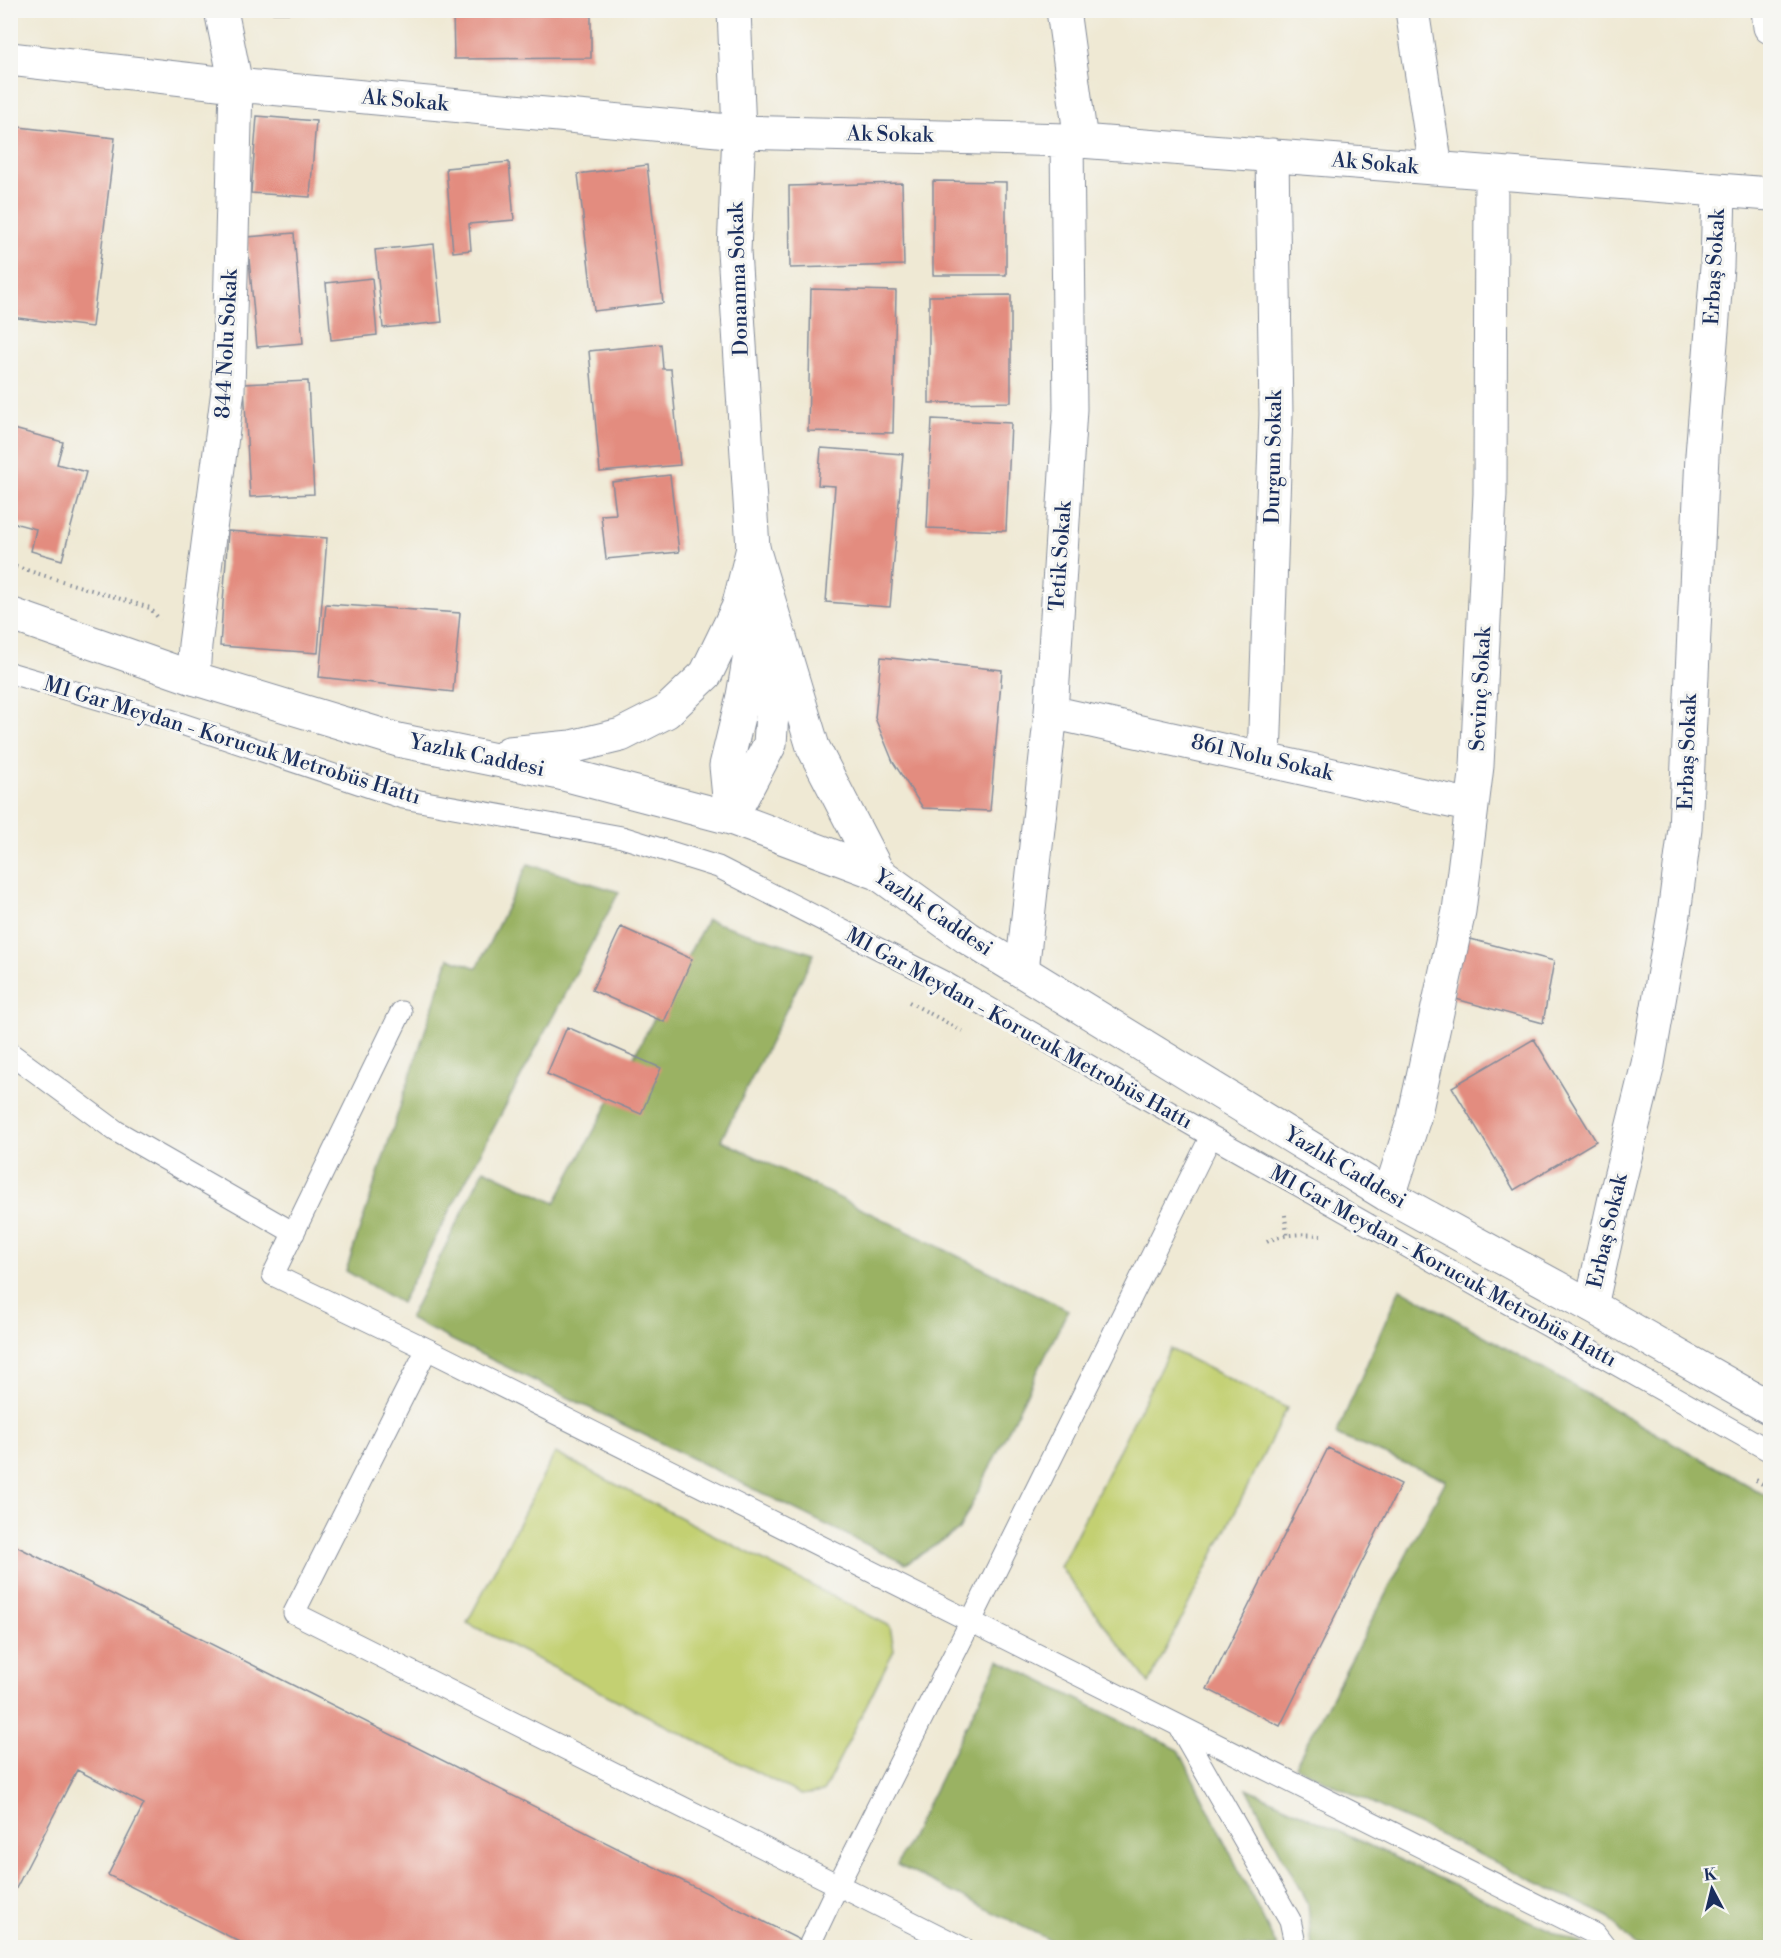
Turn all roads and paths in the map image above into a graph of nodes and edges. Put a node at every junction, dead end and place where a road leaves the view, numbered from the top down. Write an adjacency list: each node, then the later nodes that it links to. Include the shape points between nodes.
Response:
1 (221, 10): 8 (street, 844 Nolu Sokak)
2 (734, 10): 9 (street, Donanma Sokak)
3 (1063, 10): 10 (street, Tetik Sokak)
4 (1412, 10): 12 (street)
5 (1768, 10): 6 (street)
6 (1770, 27)
7 (10, 59): 8 (street, Ak Sokak)
8 (236, 85): 9 (street, Ak Sokak); 19 (street, 844 Nolu Sokak, via 228,390)
9 (739, 132): 10 (street, Ak Sokak); 16 (street, Donanma Sokak, via 734,251)
10 (1074, 140): 11 (street, Ak Sokak); 22 (street, Tetik Sokak, via 1070,409)
11 (1272, 155): 12 (street, Ak Sokak); 24 (street, Durgun Sokak, via 1276,414)
12 (1436, 168): 13 (street, Ak Sokak)
13 (1491, 173): 14 (street, Ak Sokak); 25 (street, Sevinç Sokak, via 1490,494 1478,766)
14 (1719, 190): 15 (street, Ak Sokak); 38 (street, Erbaş Sokak, via 1685,829 1648,1064)
15 (1770, 194)
16 (753, 548): 23 (street, via 738,608 706,674 666,712 621,735 571,747); 26 (street, via 756,619 726,766); 27 (street, via 813,747)
17 (10, 565): 19 (path, via 150,608 177,638)
18 (10, 614): 21 (street, Yazlık Caddesi)
19 (195, 645): 21 (street, 844 Nolu Sokak)
20 (10, 673): 33 (lane, M1 Gar Meydan - Korucuk Metrobüs Hattı, via 164,718 404,798 622,837 718,867 944,982)
21 (193, 678): 23 (street, Yazlık Caddesi, via 398,740)
22 (1051, 712): 24 (street, 861 Nolu Sokak); 28 (street, Tetik Sokak)
23 (471, 755): 26 (street, Yazlık Caddesi, via 560,773)
24 (1264, 759): 25 (street, 861 Nolu Sokak)
25 (1472, 806): 34 (street, Sevinç Sokak, via 1456,922 1414,1118)
26 (731, 818): 27 (street, Yazlık Caddesi)
27 (878, 873): 28 (street, Yazlık Caddesi, via 968,938)
28 (1022, 971): 34 (street, Yazlık Caddesi)
29 (900, 997): 31 (path)
30 (401, 1012): 36 (lane)
31 (962, 1031)
32 (10, 1053): 36 (lane, via 116,1131)
33 (1211, 1136): 41 (lane, M1 Gar Meydan - Korucuk Metrobüs Hattı); 42 (lane)
34 (1389, 1196): 38 (street, Yazlık Caddesi)
35 (1285, 1215): 37 (path)
36 (294, 1233): 39 (lane, via 273,1275)
37 (1287, 1235)
38 (1591, 1306): 40 (street, Yazlık Caddesi)
39 (427, 1349): 42 (lane); 44 (lane, via 294,1613)
40 (1770, 1408)
41 (1770, 1451)
42 (971, 1621): 43 (lane); 44 (lane)
43 (1179, 1726): 47 (lane, via 1290,1920); 48 (lane, via 1595,1934)
44 (838, 1885): 45 (lane); 46 (lane)
45 (808, 1947)
46 (963, 1947)
47 (1296, 1947)
48 (1606, 1947)

